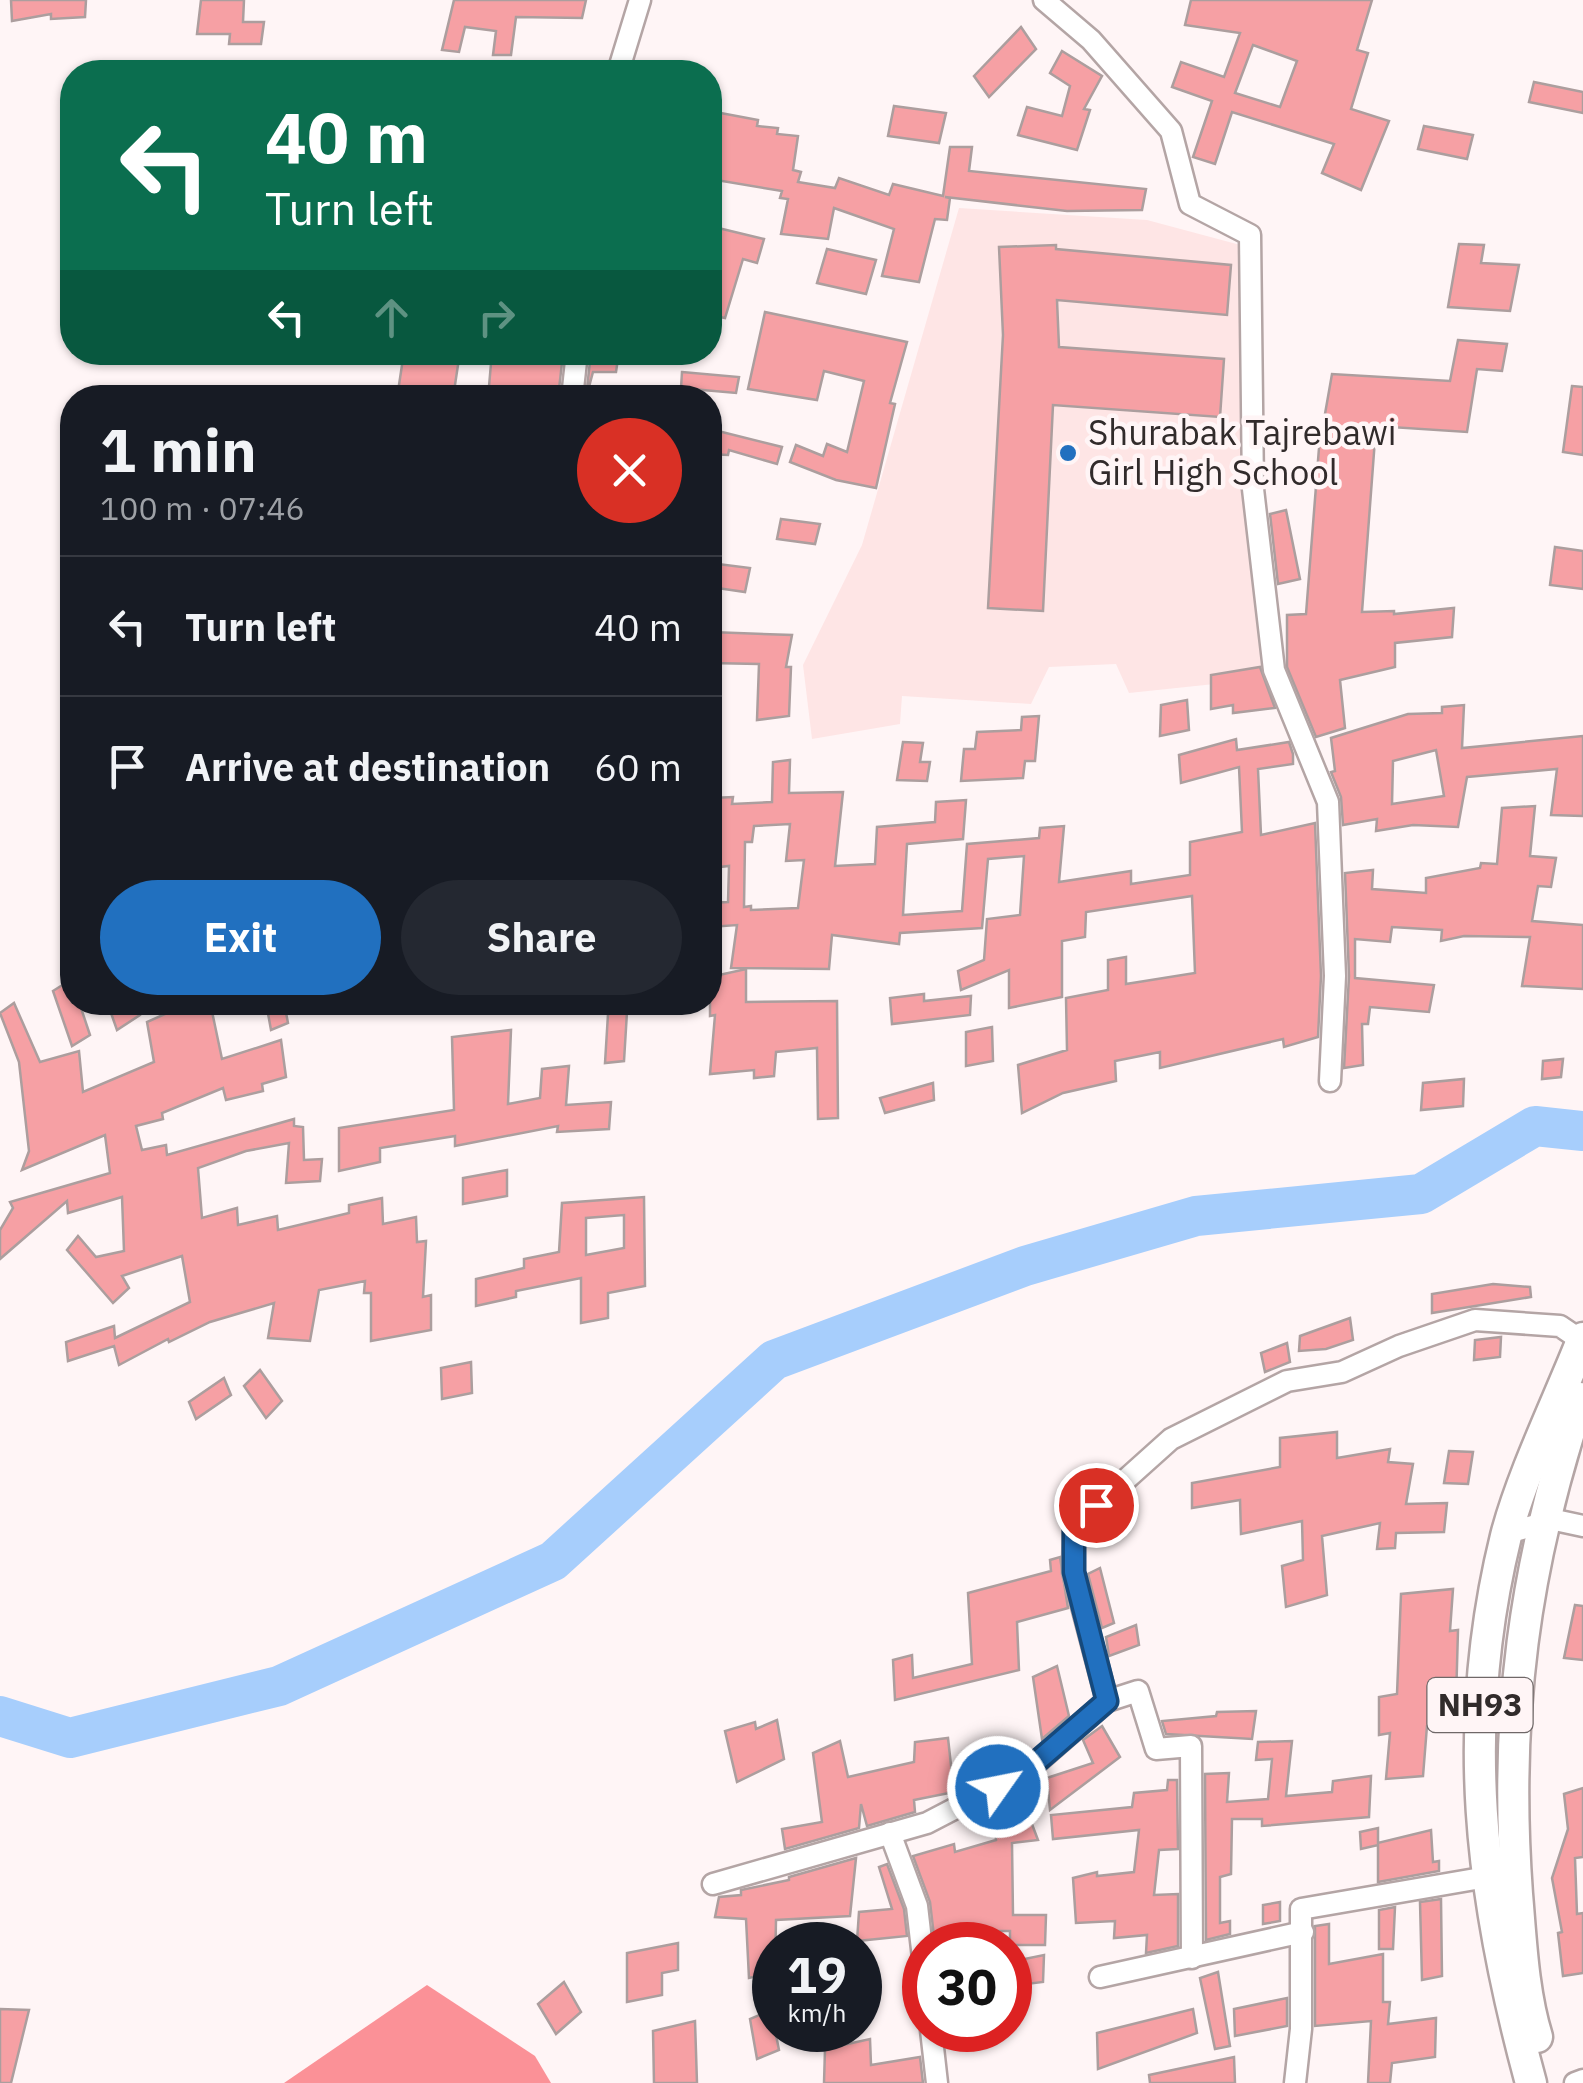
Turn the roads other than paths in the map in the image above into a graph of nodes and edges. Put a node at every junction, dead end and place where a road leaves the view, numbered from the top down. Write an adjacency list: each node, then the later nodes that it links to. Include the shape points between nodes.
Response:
1 (640, 0): 3 (street)
2 (1044, 0): 4 (street, via 1091,40 1171,131 1190,204 1250,235 1253,489 1274,670 1328,802)
3 (622, 60)
4 (1330, 1081)
5 (1582, 1339): 9 (main road, NH93); 10 (street, via 1560,1326 1475,1320 1342,1372 1287,1381 1171,1439 1074,1526 1074,1572)
6 (1583, 1388): 7 (main road, NH93)
7 (1542, 1524): 8 (street); 9 (street); 23 (main road, NH93, via 1514,1719 1512,1826 1520,1940)
8 (1583, 1526)
9 (1507, 1533): 12 (main road, NH93, via 1484,1647 1476,1766)
10 (1107, 1701): 11 (street, via 1026,1771 927,1823); 16 (street, via 1138,1691 1156,1749 1191,1746)
11 (890, 1832): 13 (street); 14 (street)
12 (1487, 1877): 15 (street, via 1301,1909); 22 (main road, NH93, via 1505,1988)
13 (713, 1884)
14 (920, 1922)
15 (1303, 1932): 16 (street); 21 (street)
16 (1192, 1958): 17 (street)
17 (1100, 1977)
18 (934, 2052): 20 (street)
19 (1583, 2080): 24 (street)
20 (938, 2083)
21 (1295, 2083)
22 (1531, 2083)
23 (1551, 2083)
24 (1576, 2083)

